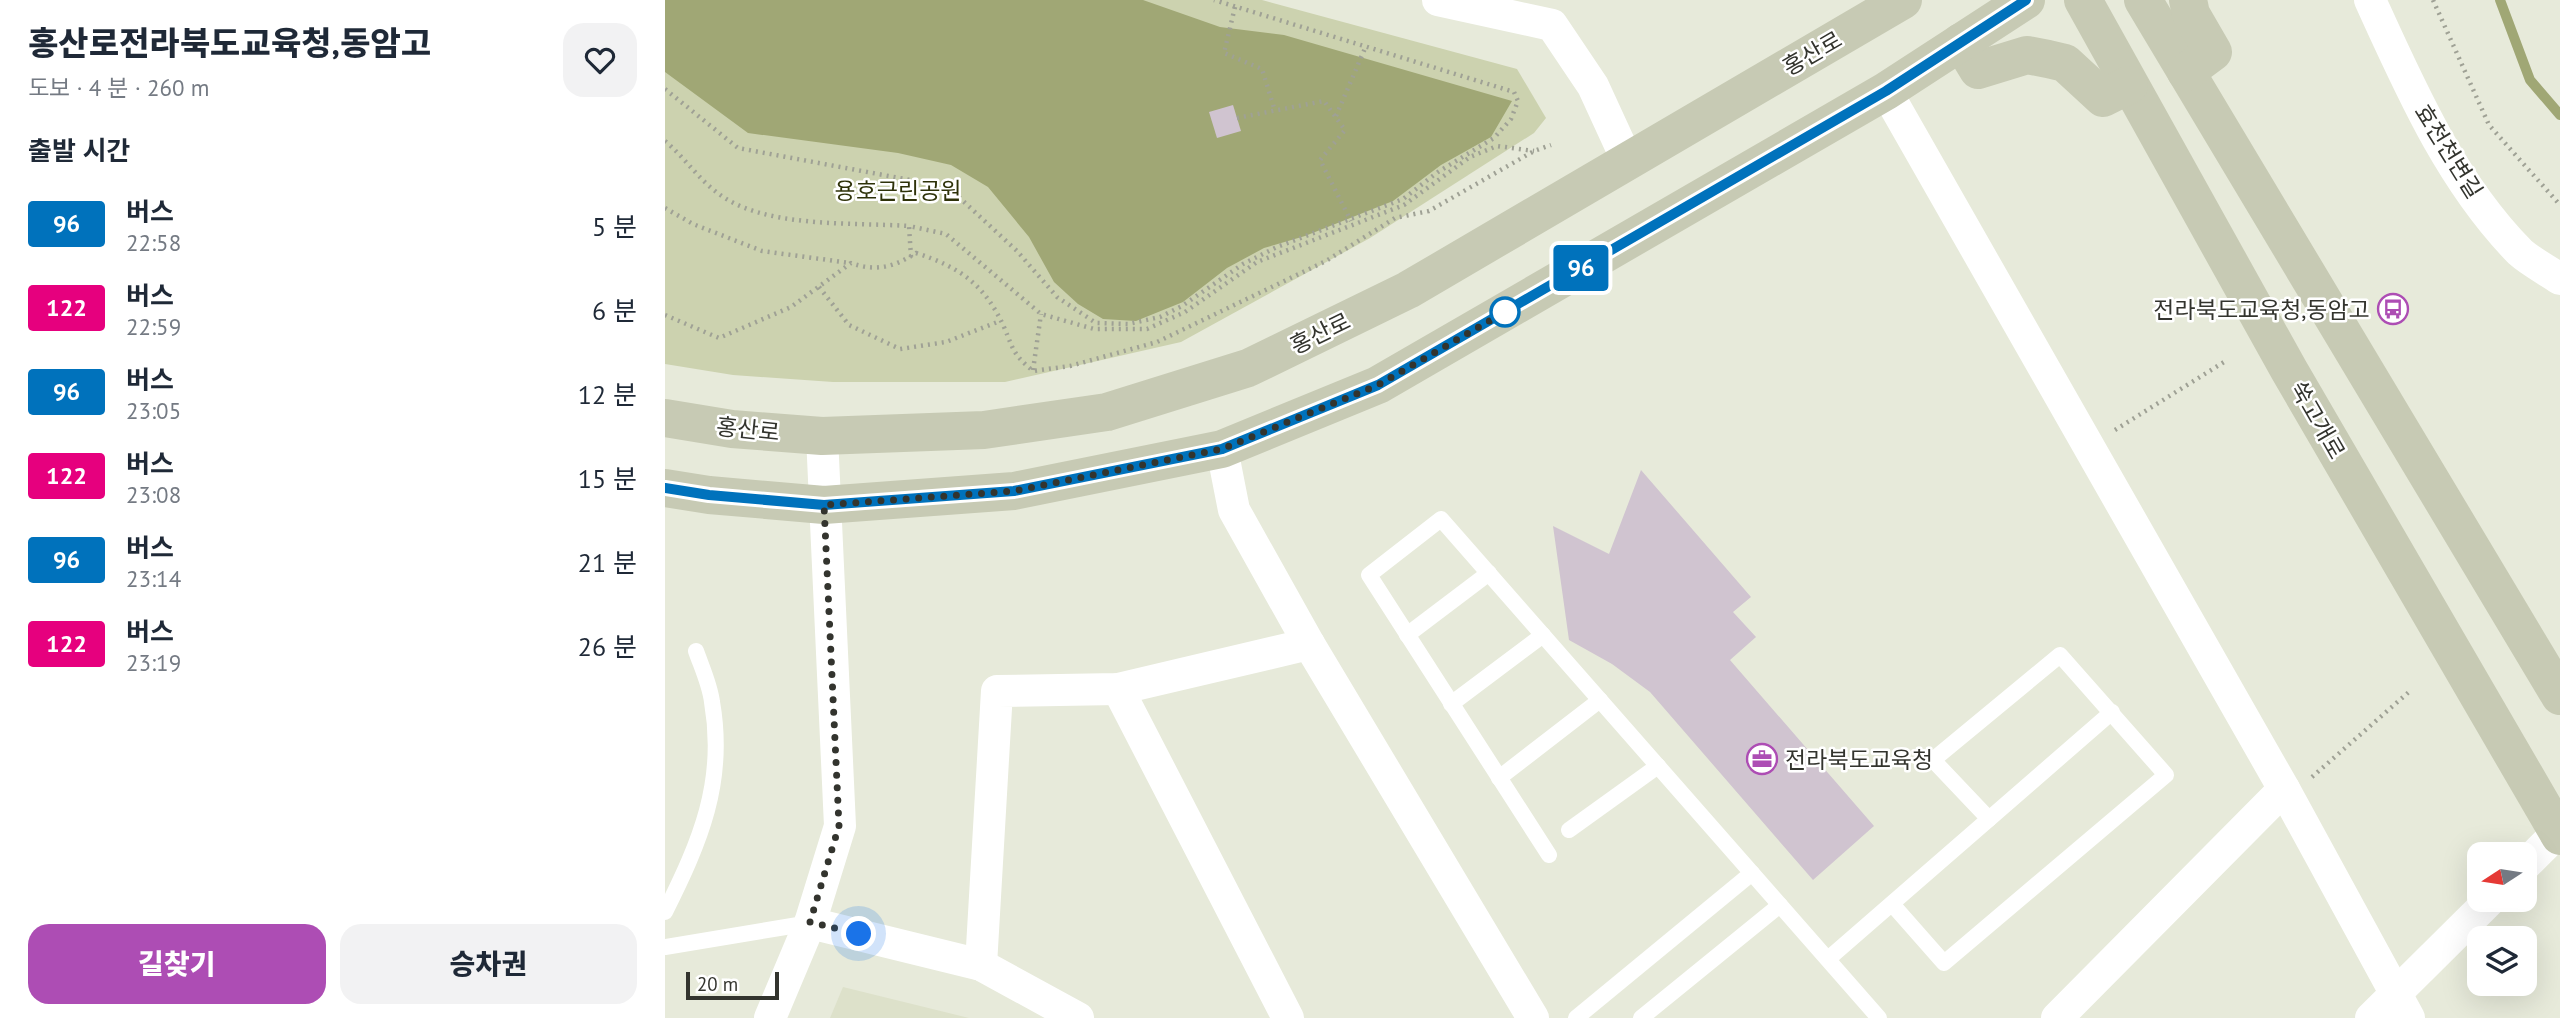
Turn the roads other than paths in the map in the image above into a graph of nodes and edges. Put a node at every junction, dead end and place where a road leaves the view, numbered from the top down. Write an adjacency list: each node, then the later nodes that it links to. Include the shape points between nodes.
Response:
1 (1438, 0): 12 (street, via 1552,25 1593,86)
2 (1903, 0): 12 (street, 홍산로)
3 (2026, 0): 8 (street)
4 (2083, 0): 10 (street, 쑥고개로)
5 (2143, 0): 9 (street)
6 (2188, 0): 9 (street, via 2213,52)
7 (2370, 0): 13 (street, 효천천변길, via 2405,78 2456,170 2521,253)
8 (1961, 42): 10 (street, via 1978,70 2027,55 2065,63 2103,98); 11 (street)
9 (2186, 72): 25 (street)
10 (2129, 85): 34 (street, 쑥고개로)
11 (1886, 91): 16 (street, via 1378,385); 31 (street)
12 (1627, 160): 15 (street, 홍산로, via 1408,290 1248,368 1107,412 984,430)
13 (2560, 279)
14 (665, 418): 15 (street, 홍산로)
15 (822, 436): 18 (street)
16 (1222, 449): 18 (street, via 1014,491); 22 (street, via 1234,510)
17 (665, 488): 18 (street)
18 (824, 505): 42 (street, via 839,826)
19 (1489, 573): 20 (lane); 20 (lane, via 1441,519 1369,575); 21 (lane)
20 (1407, 635): 27 (lane)
21 (1543, 635): 26 (lane); 27 (lane)
22 (1309, 645): 24 (street); 50 (street)
23 (696, 651): 40 (lane, via 712,699 717,741 714,782 706,820)
24 (1118, 688): 45 (street, via 997,691); 49 (street)
25 (2560, 696)
26 (1600, 700): 29 (lane); 30 (lane)
27 (1451, 704): 30 (lane)
28 (2112, 712): 32 (lane); 32 (lane, via 2060,655 1933,760); 38 (lane, via 2166,775 1944,963)
29 (1658, 766): 33 (lane); 37 (lane)
30 (1499, 778): 36 (lane)
31 (2293, 787): 46 (street); 54 (street)
32 (1989, 819): 38 (lane)
33 (1569, 830)
34 (2559, 833): 35 (street)
35 (2537, 854)
36 (1549, 855)
37 (1752, 873): 39 (lane); 51 (lane)
38 (1892, 904): 44 (lane)
39 (1780, 905): 44 (lane); 52 (lane)
40 (665, 912)
41 (2480, 912): 46 (street)
42 (810, 922): 43 (lane); 45 (street); 47 (street)
43 (665, 947)
44 (1828, 960): 53 (lane)
45 (981, 965): 48 (street)
46 (2403, 1005): 55 (street)
47 (770, 1018)
48 (1078, 1018)
49 (1288, 1018)
50 (1533, 1018)
51 (1576, 1018)
52 (1641, 1018)
53 (1879, 1018)
54 (2057, 1018)
55 (2371, 1018)

